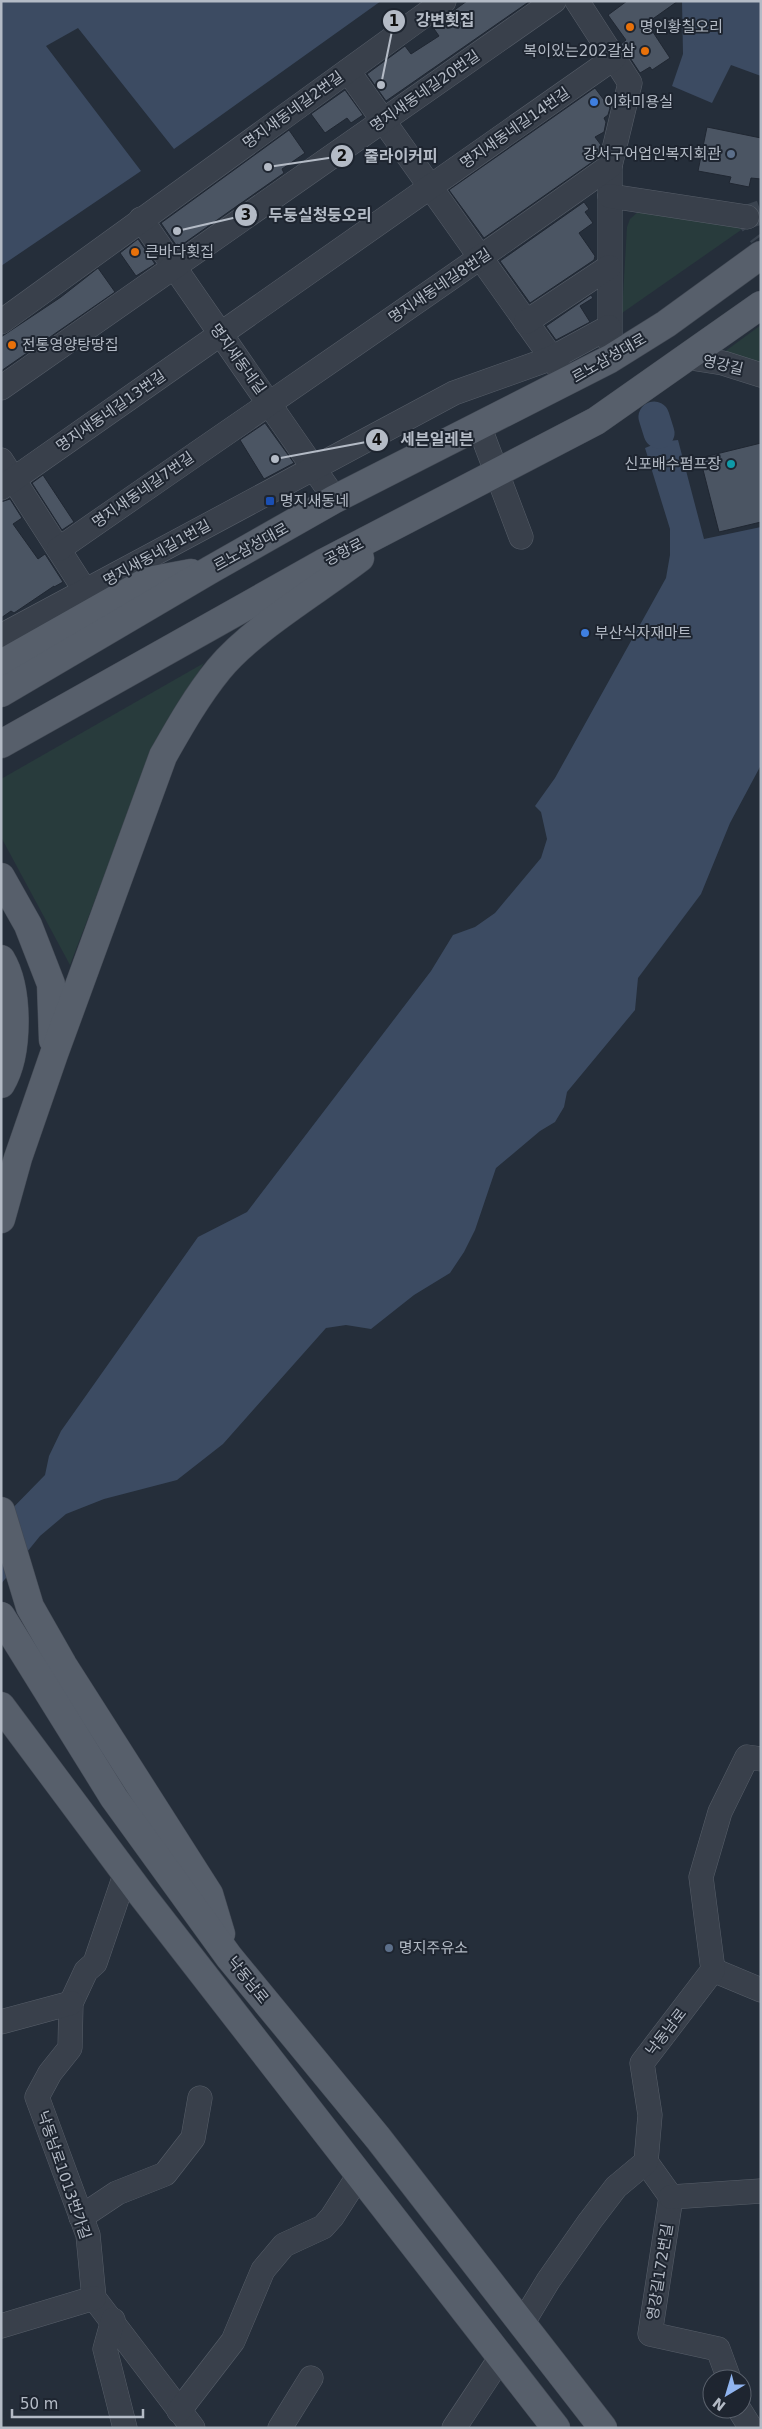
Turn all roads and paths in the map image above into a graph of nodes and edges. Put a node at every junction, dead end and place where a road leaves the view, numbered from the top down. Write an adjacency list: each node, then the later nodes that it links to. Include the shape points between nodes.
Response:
1 (444, 1): 5 (street, 명지새동네길2번길)
2 (554, 1): 6 (street, 명지새동네길20번길)
3 (577, 1): 4 (street)
4 (614, 58): 7 (street, via 630,83); 8 (street, 명지새동네길14번길)
5 (348, 71): 6 (street); 11 (street, 명지새동네길2번길)
6 (383, 121): 8 (street); 14 (street, 명지새동네길20번길)
7 (610, 166): 9 (street); 13 (street, 명지새동네길8번길)
8 (431, 187): 13 (street); 20 (street, 명지새동네길14번길)
9 (610, 196): 10 (street); 15 (street)
10 (747, 217)
11 (141, 219): 14 (street, 명지새동네길); 17 (street)
12 (761, 255): 23 (main road, 르노삼성대로, via 666,324)
13 (482, 258): 18 (street); 27 (street, 명지새동네길8번길)
14 (174, 267): 20 (street, 명지새동네길); 26 (street, 명지새동네길20번길)
15 (608, 268): 18 (street); 19 (street)
16 (761, 305): 21 (main road)
17 (1, 322)
18 (526, 322): 22 (street)
19 (609, 327): 22 (street); 23 (street)
20 (220, 335): 27 (street, 명지새동네길); 31 (street, 명지새동네길13번길)
21 (685, 357): 24 (street, 영강길, via 723,363); 30 (main road, 공항로, via 596,421)
22 (552, 358): 25 (street); 29 (street, via 454,393)
23 (610, 359): 25 (main road, 르노삼성대로)
24 (761, 375)
25 (568, 381): 28 (main road, 르노삼성대로)
26 (1, 388)
27 (268, 402): 29 (street, 명지새동네길); 35 (street, 명지새동네길7번길)
28 (479, 426): 30 (street); 32 (main road, 르노삼성대로)
29 (313, 468): 32 (street, 명지새동네길); 37 (street, 명지새동네길1번길)
30 (497, 473): 33 (main road, 공항로); 34 (street)
31 (5, 476): 35 (street)
32 (335, 499): 36 (main road, 르노삼성대로)
33 (417, 514): 41 (main road, 공항로, via 325,562); 44 (main road, via 255,634 220,668 183,721 163,756)
34 (521, 537)
35 (59, 549): 37 (street)
36 (210, 570): 39 (main road, via 148,581); 40 (main road, 르노삼성대로)
37 (86, 592): 38 (street, 명지새동네길1번길)
38 (1, 636)
39 (1, 664)
40 (1, 693)
41 (1, 744)
42 (1, 877): 44 (main road, via 28,926 51,984)
43 (1, 959): 45 (main road, via 14,1002 15,1030 12,1055)
44 (54, 1054): 46 (main road)
45 (1, 1084)
46 (1, 1219)
47 (1, 1511): 53 (main road, via 30,1607 68,1674 209,1894)
48 (4, 1620): 53 (main road, 낙동남로, via 114,1798)
49 (1, 1706): 52 (main road, 낙동남로)
50 (1, 1735): 52 (main road, via 74,1828)
51 (761, 1758): 54 (street, via 747,1757 720,1812 701,1877)
52 (132, 1886): 56 (street, via 95,1963 86,1972); 60 (main road, 낙동남로)
53 (229, 1957): 66 (main road, 낙동남로, via 378,2138)
54 (713, 1970): 55 (street); 59 (street, 낙동남로, via 642,2063 650,2114)
55 (761, 1990)
56 (70, 2003): 57 (street); 63 (street, 낙동남로1013번가길, via 70,2048 50,2073 37,2097)
57 (1, 2022)
58 (200, 2098): 63 (street, via 193,2138 165,2174 117,2193)
59 (646, 2162): 62 (street); 66 (street, via 616,2187 600,2207)
60 (359, 2175): 68 (main road, 낙동남로); 71 (street, via 323,2227 284,2245 263,2270 233,2340)
61 (761, 2191): 62 (street)
62 (671, 2197): 69 (street, 영강길172번길, via 650,2334 718,2349)
63 (81, 2217): 64 (street, 낙동남로1013번가길, via 88,2235)
64 (94, 2298): 65 (street); 67 (street)
65 (113, 2320): 71 (street); 72 (street, via 105,2349)
66 (522, 2324): 76 (main road, 낙동남로)
67 (1, 2326)
68 (501, 2357): 74 (street); 75 (main road, 낙동남로)
69 (725, 2369)
70 (312, 2378): 73 (street)
71 (186, 2419)
72 (125, 2428)
73 (280, 2428)
74 (454, 2428)
75 (556, 2428)
76 (603, 2428)

